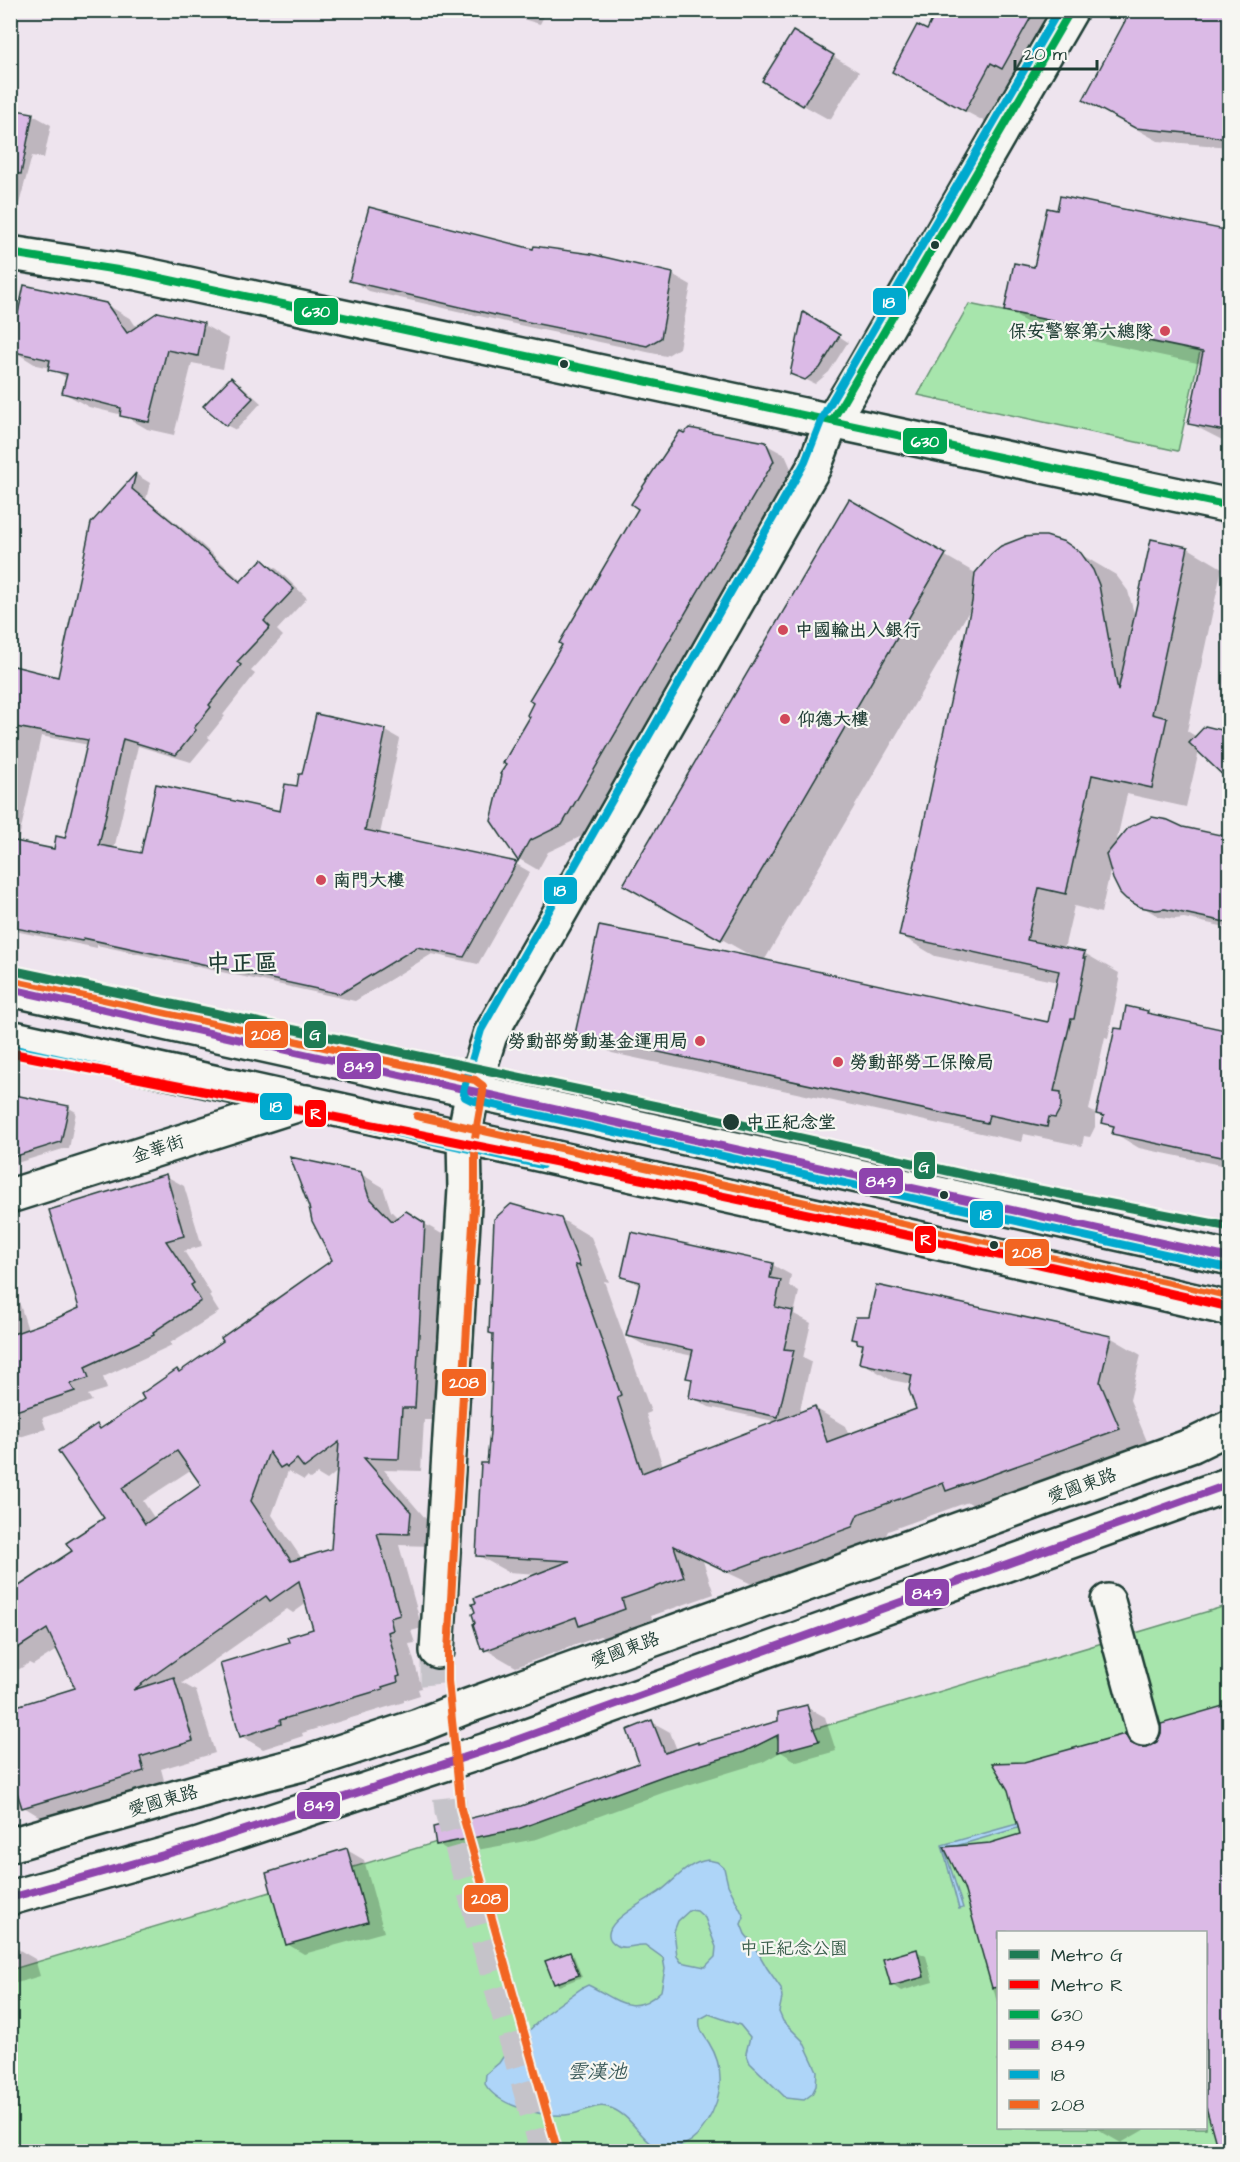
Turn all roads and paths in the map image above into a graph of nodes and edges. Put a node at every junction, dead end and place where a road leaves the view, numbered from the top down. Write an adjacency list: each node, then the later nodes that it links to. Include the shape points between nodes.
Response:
1 (1071, 10): 3 (street)
2 (10, 253): 3 (street, via 137,273)
3 (832, 421): 4 (street); 7 (street, via 814,467 490,1035)
4 (1230, 506)
5 (10, 989): 7 (street)
6 (10, 1037): 8 (street)
7 (473, 1090): 9 (street); 11 (street)
8 (306, 1102): 9 (street); 10 (street, 金華街)
9 (464, 1137): 12 (street); 16 (street, via 465,1189)
10 (10, 1196)
11 (1230, 1258)
12 (1230, 1309)
13 (1230, 1427): 18 (street, 愛國東路, via 1193,1445 418,1726 306,1763)
14 (1230, 1484): 19 (street, via 505,1744 198,1845)
15 (1108, 1601): 17 (street)
16 (437, 1651)
17 (1143, 1729)
18 (10, 1845)
19 (10, 1898)

